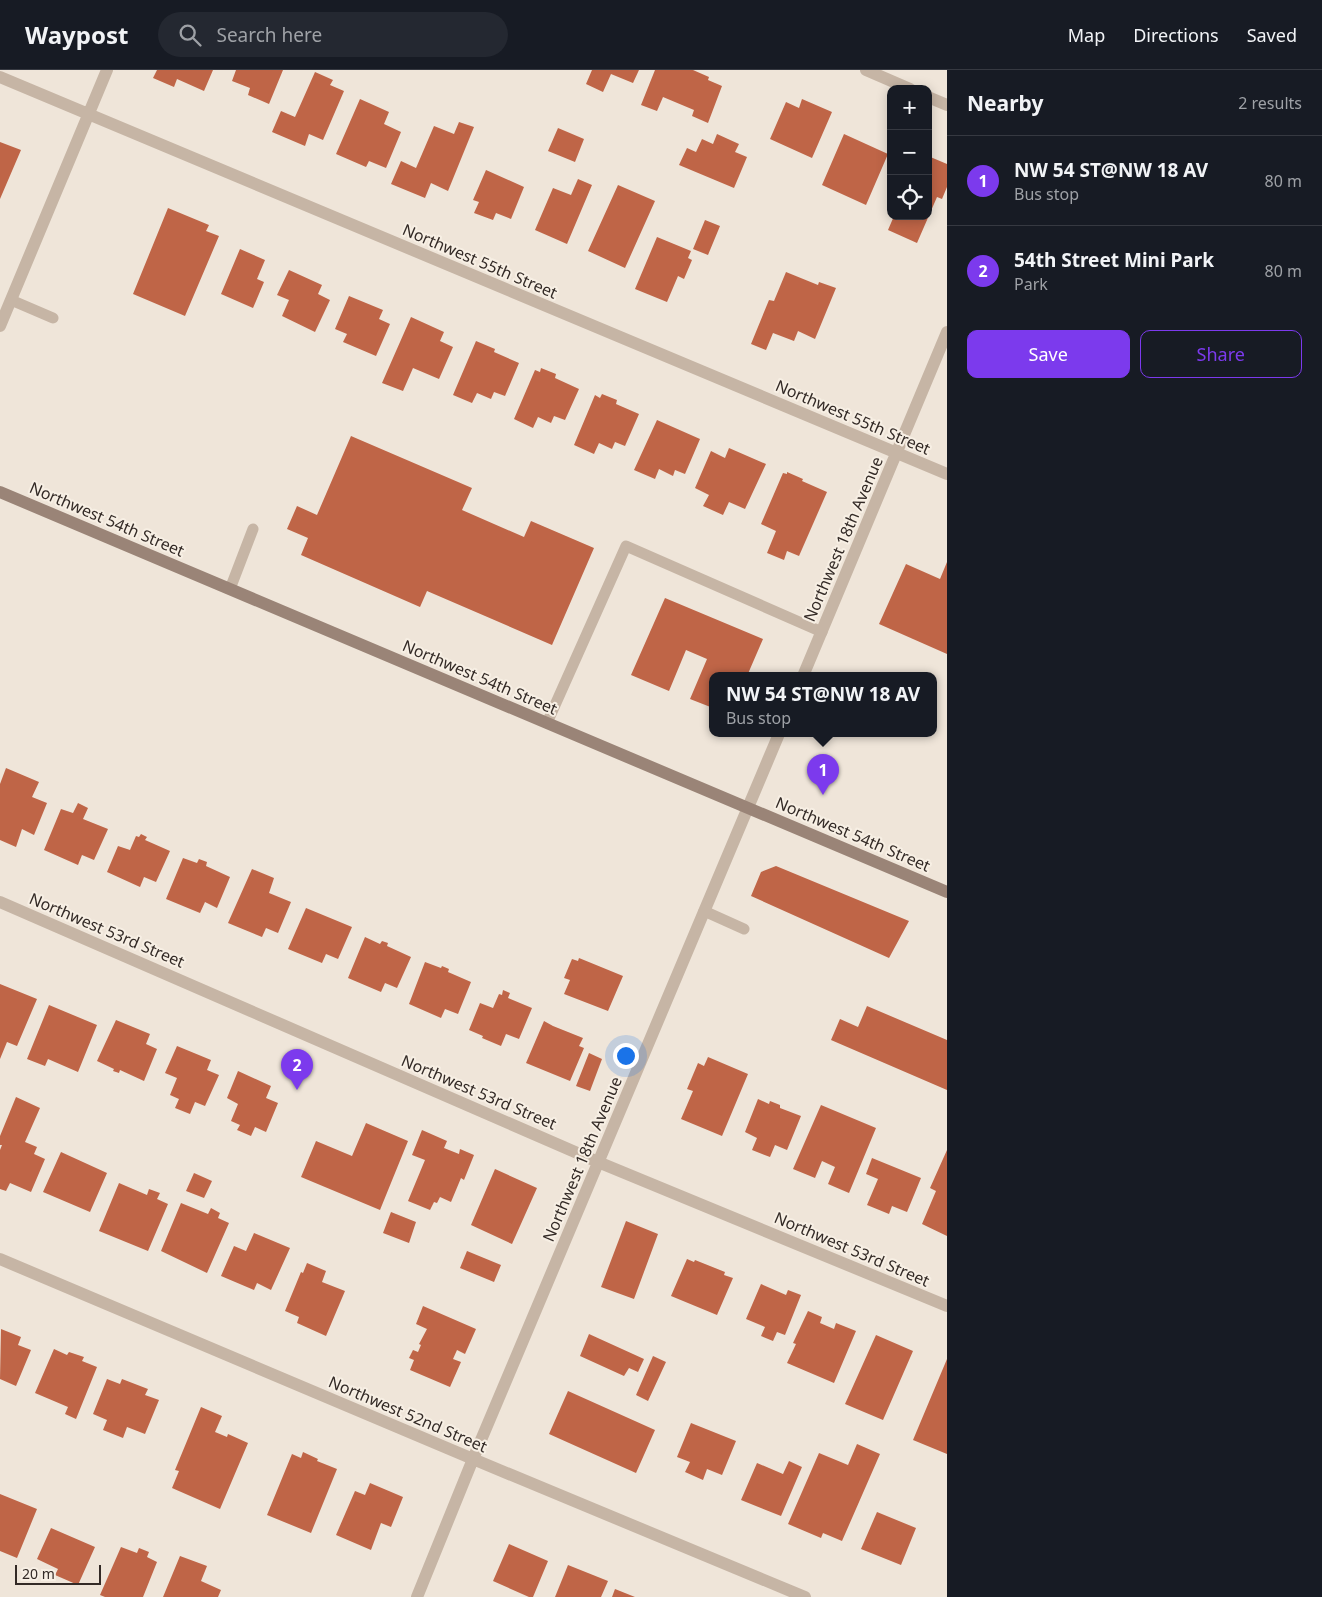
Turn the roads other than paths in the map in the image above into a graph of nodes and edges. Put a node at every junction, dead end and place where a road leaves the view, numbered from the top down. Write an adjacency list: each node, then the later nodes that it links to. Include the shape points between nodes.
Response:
1 (107, 70): 7 (street)
2 (866, 70): 4 (street)
3 (0, 77): 7 (street, Northwest 55th Street)
4 (901, 85)
5 (932, 99): 6 (street)
6 (947, 105)
7 (88, 114): 8 (street); 13 (street, Northwest 55th Street)
8 (11, 300): 9 (street); 10 (lane)
9 (3, 312): 11 (street)
10 (53, 318)
11 (0, 326)
12 (947, 332): 13 (street, Northwest 18th Avenue)
13 (897, 453): 14 (street, Northwest 55th Street); 18 (street, Northwest 18th Avenue)
14 (947, 474)
15 (0, 492): 17 (main road, Northwest 54th Street)
16 (253, 528): 17 (lane)
17 (230, 589): 20 (main road, Northwest 54th Street)
18 (822, 632): 19 (street, Northwest 18th Avenue); 20 (lane, via 626,546)
19 (805, 672)
20 (547, 722): 22 (main road, Northwest 54th Street)
21 (778, 737): 22 (street, Northwest 18th Avenue)
22 (748, 807): 23 (main road, Northwest 54th Street); 25 (street, Northwest 18th Avenue)
23 (947, 892)
24 (0, 902): 27 (street, Northwest 53rd Street)
25 (704, 911): 26 (lane); 27 (street, Northwest 18th Avenue)
26 (744, 929)
27 (598, 1162): 29 (street, Northwest 53rd Street); 30 (street, Northwest 18th Avenue)
28 (0, 1259): 30 (street, Northwest 52nd Street)
29 (947, 1306)
30 (473, 1459): 31 (street, Northwest 18th Avenue); 32 (street, Northwest 52nd Street)
31 (417, 1597)
32 (805, 1597)

